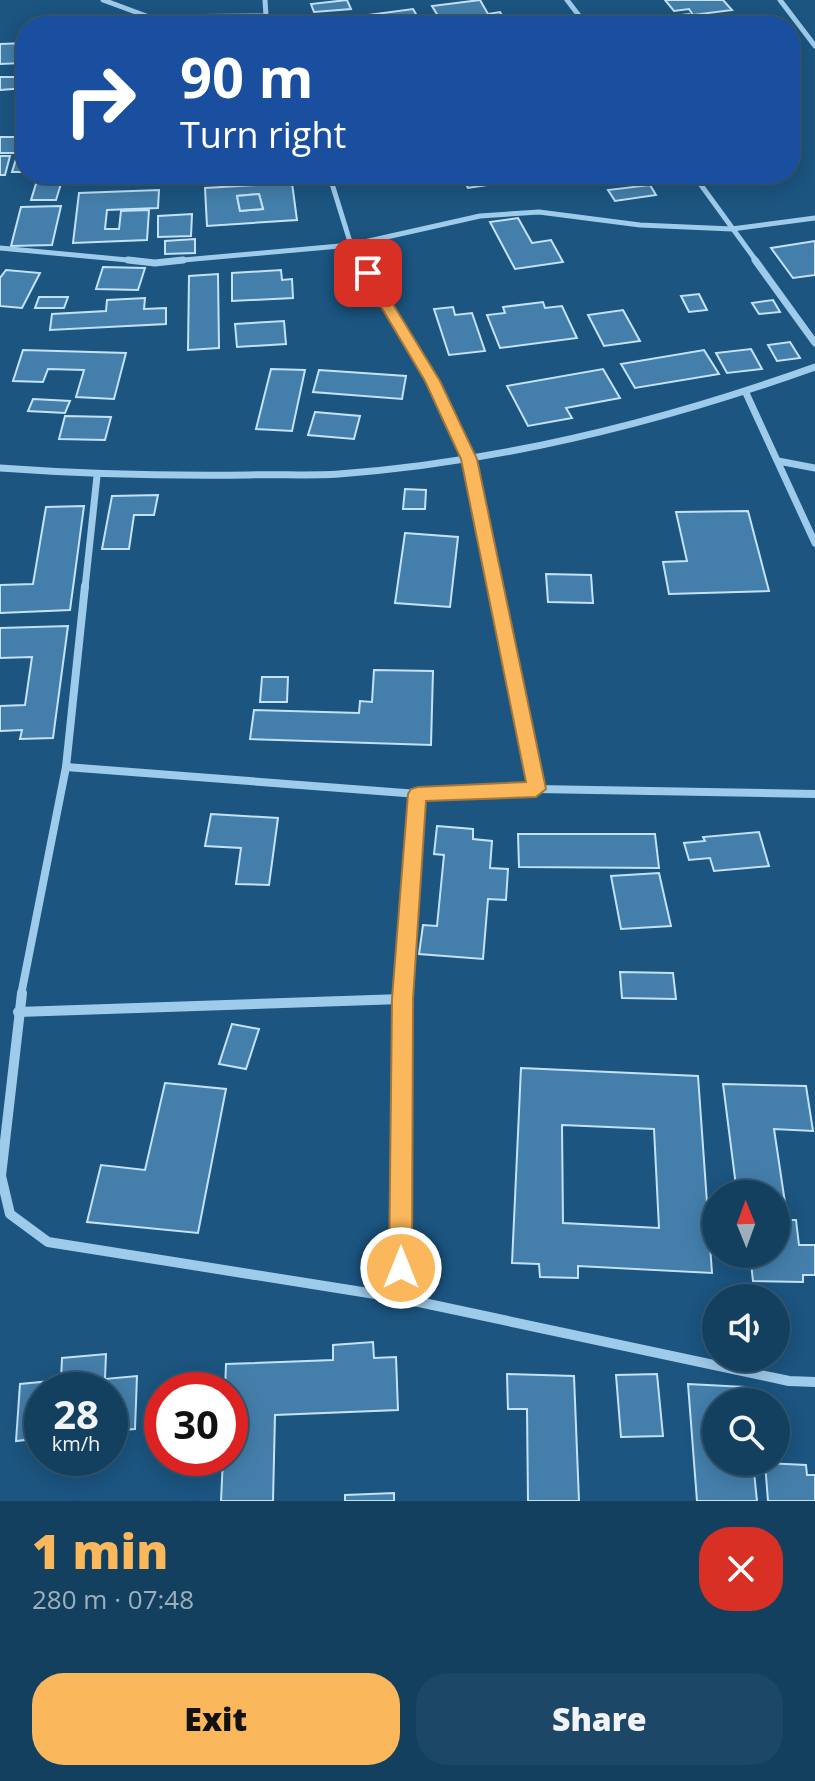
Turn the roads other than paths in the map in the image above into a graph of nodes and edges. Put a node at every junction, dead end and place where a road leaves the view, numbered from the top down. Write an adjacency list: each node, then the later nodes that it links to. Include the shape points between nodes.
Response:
1 (103, 0): 5 (street)
2 (265, 0): 6 (street)
3 (567, 0): 7 (street)
4 (780, 0): 8 (street)
5 (146, 16)
6 (266, 16)
7 (579, 16)
8 (792, 16)
9 (800, 26): 10 (street)
10 (815, 46)
11 (332, 184): 15 (street)
12 (700, 184): 14 (street)
13 (815, 218): 14 (street)
14 (732, 229): 15 (street, via 640,225 539,212 480,216); 17 (street)
15 (351, 245): 16 (street, via 155,263); 20 (street, via 432,381)
16 (0, 248)
17 (815, 343)
18 (815, 367): 19 (street)
19 (746, 393): 20 (street, via 602,433); 21 (street)
20 (469, 459): 24 (street, via 336,474); 27 (street)
21 (778, 461): 23 (street); 25 (street)
22 (0, 468): 24 (street)
23 (815, 468)
24 (97, 476): 26 (street)
25 (815, 543)
26 (66, 767): 28 (street); 31 (street)
27 (536, 789): 28 (street); 29 (street)
28 (418, 794): 30 (street)
29 (815, 794)
30 (402, 999): 31 (street); 32 (street)
31 (18, 1012): 32 (street, via 1,1176 10,1214 48,1242)
32 (400, 1298): 33 (street, via 789,1381)
33 (815, 1382)

